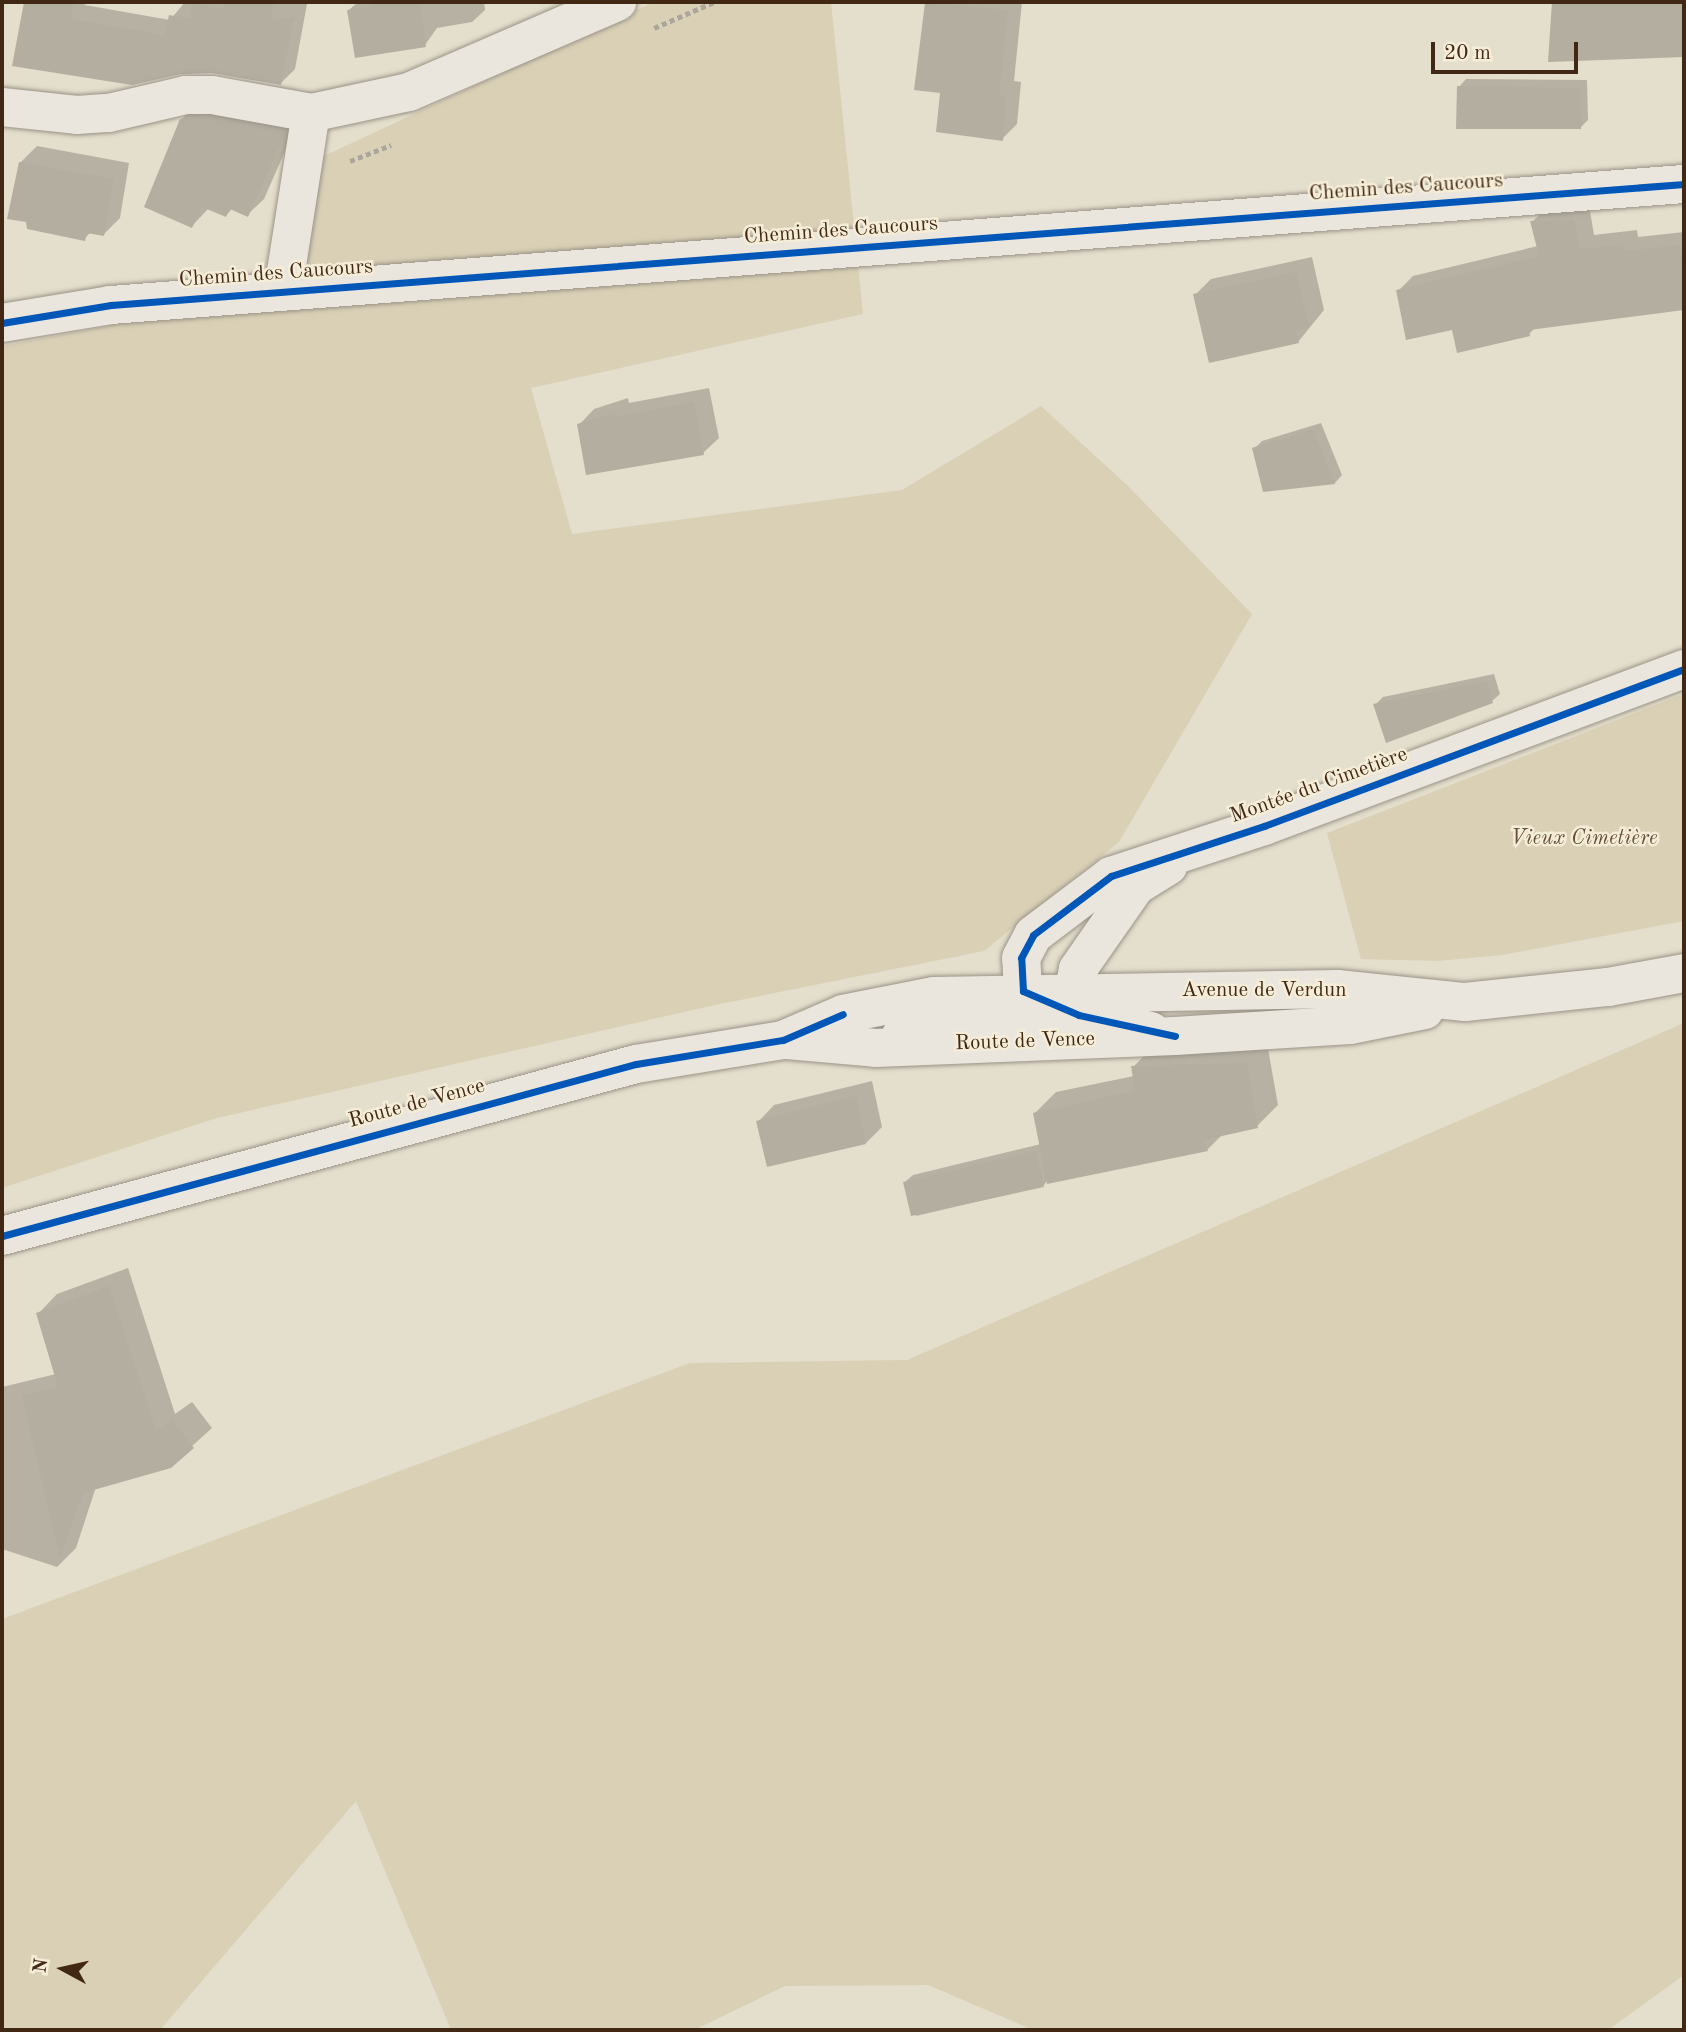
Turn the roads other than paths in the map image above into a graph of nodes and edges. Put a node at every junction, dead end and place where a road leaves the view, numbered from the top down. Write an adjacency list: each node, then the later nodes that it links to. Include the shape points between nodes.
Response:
1 (617, 2): 3 (street, via 409,92)
2 (2, 107): 3 (street, via 77,115 212,94)
3 (311, 113): 5 (street)
4 (1684, 184): 5 (street, Chemin des Caucours)
5 (283, 292): 6 (street, Chemin des Caucours, via 111,305)
6 (2, 324)
7 (1684, 669): 8 (street, Montée du Cimetière)
8 (1193, 849): 10 (street, Montée du Cimetière, via 1136,886 1078,968); 10 (street, Montée du Cimetière, via 1111,876 1034,934 1021,958)
9 (1684, 973): 11 (street, Avenue de Verdun, via 1608,987)
10 (1049, 995): 11 (street, Avenue de Verdun, via 1336,989); 12 (street, Avenue de Verdun, via 934,996); 13 (street, Route de Vence, via 1079,1015); 15 (street, Route de Vence, via 1023,1013 907,1033)
11 (1465, 1002): 13 (street, Route de Vence, via 1350,1025)
12 (842, 1014): 14 (street, Route de Vence)
13 (1175, 1036): 15 (street, Route de Vence)
14 (783, 1040): 15 (street, Route de Vence); 16 (street, Route de Vence, via 636,1065)
15 (876, 1048)
16 (2, 1237)

